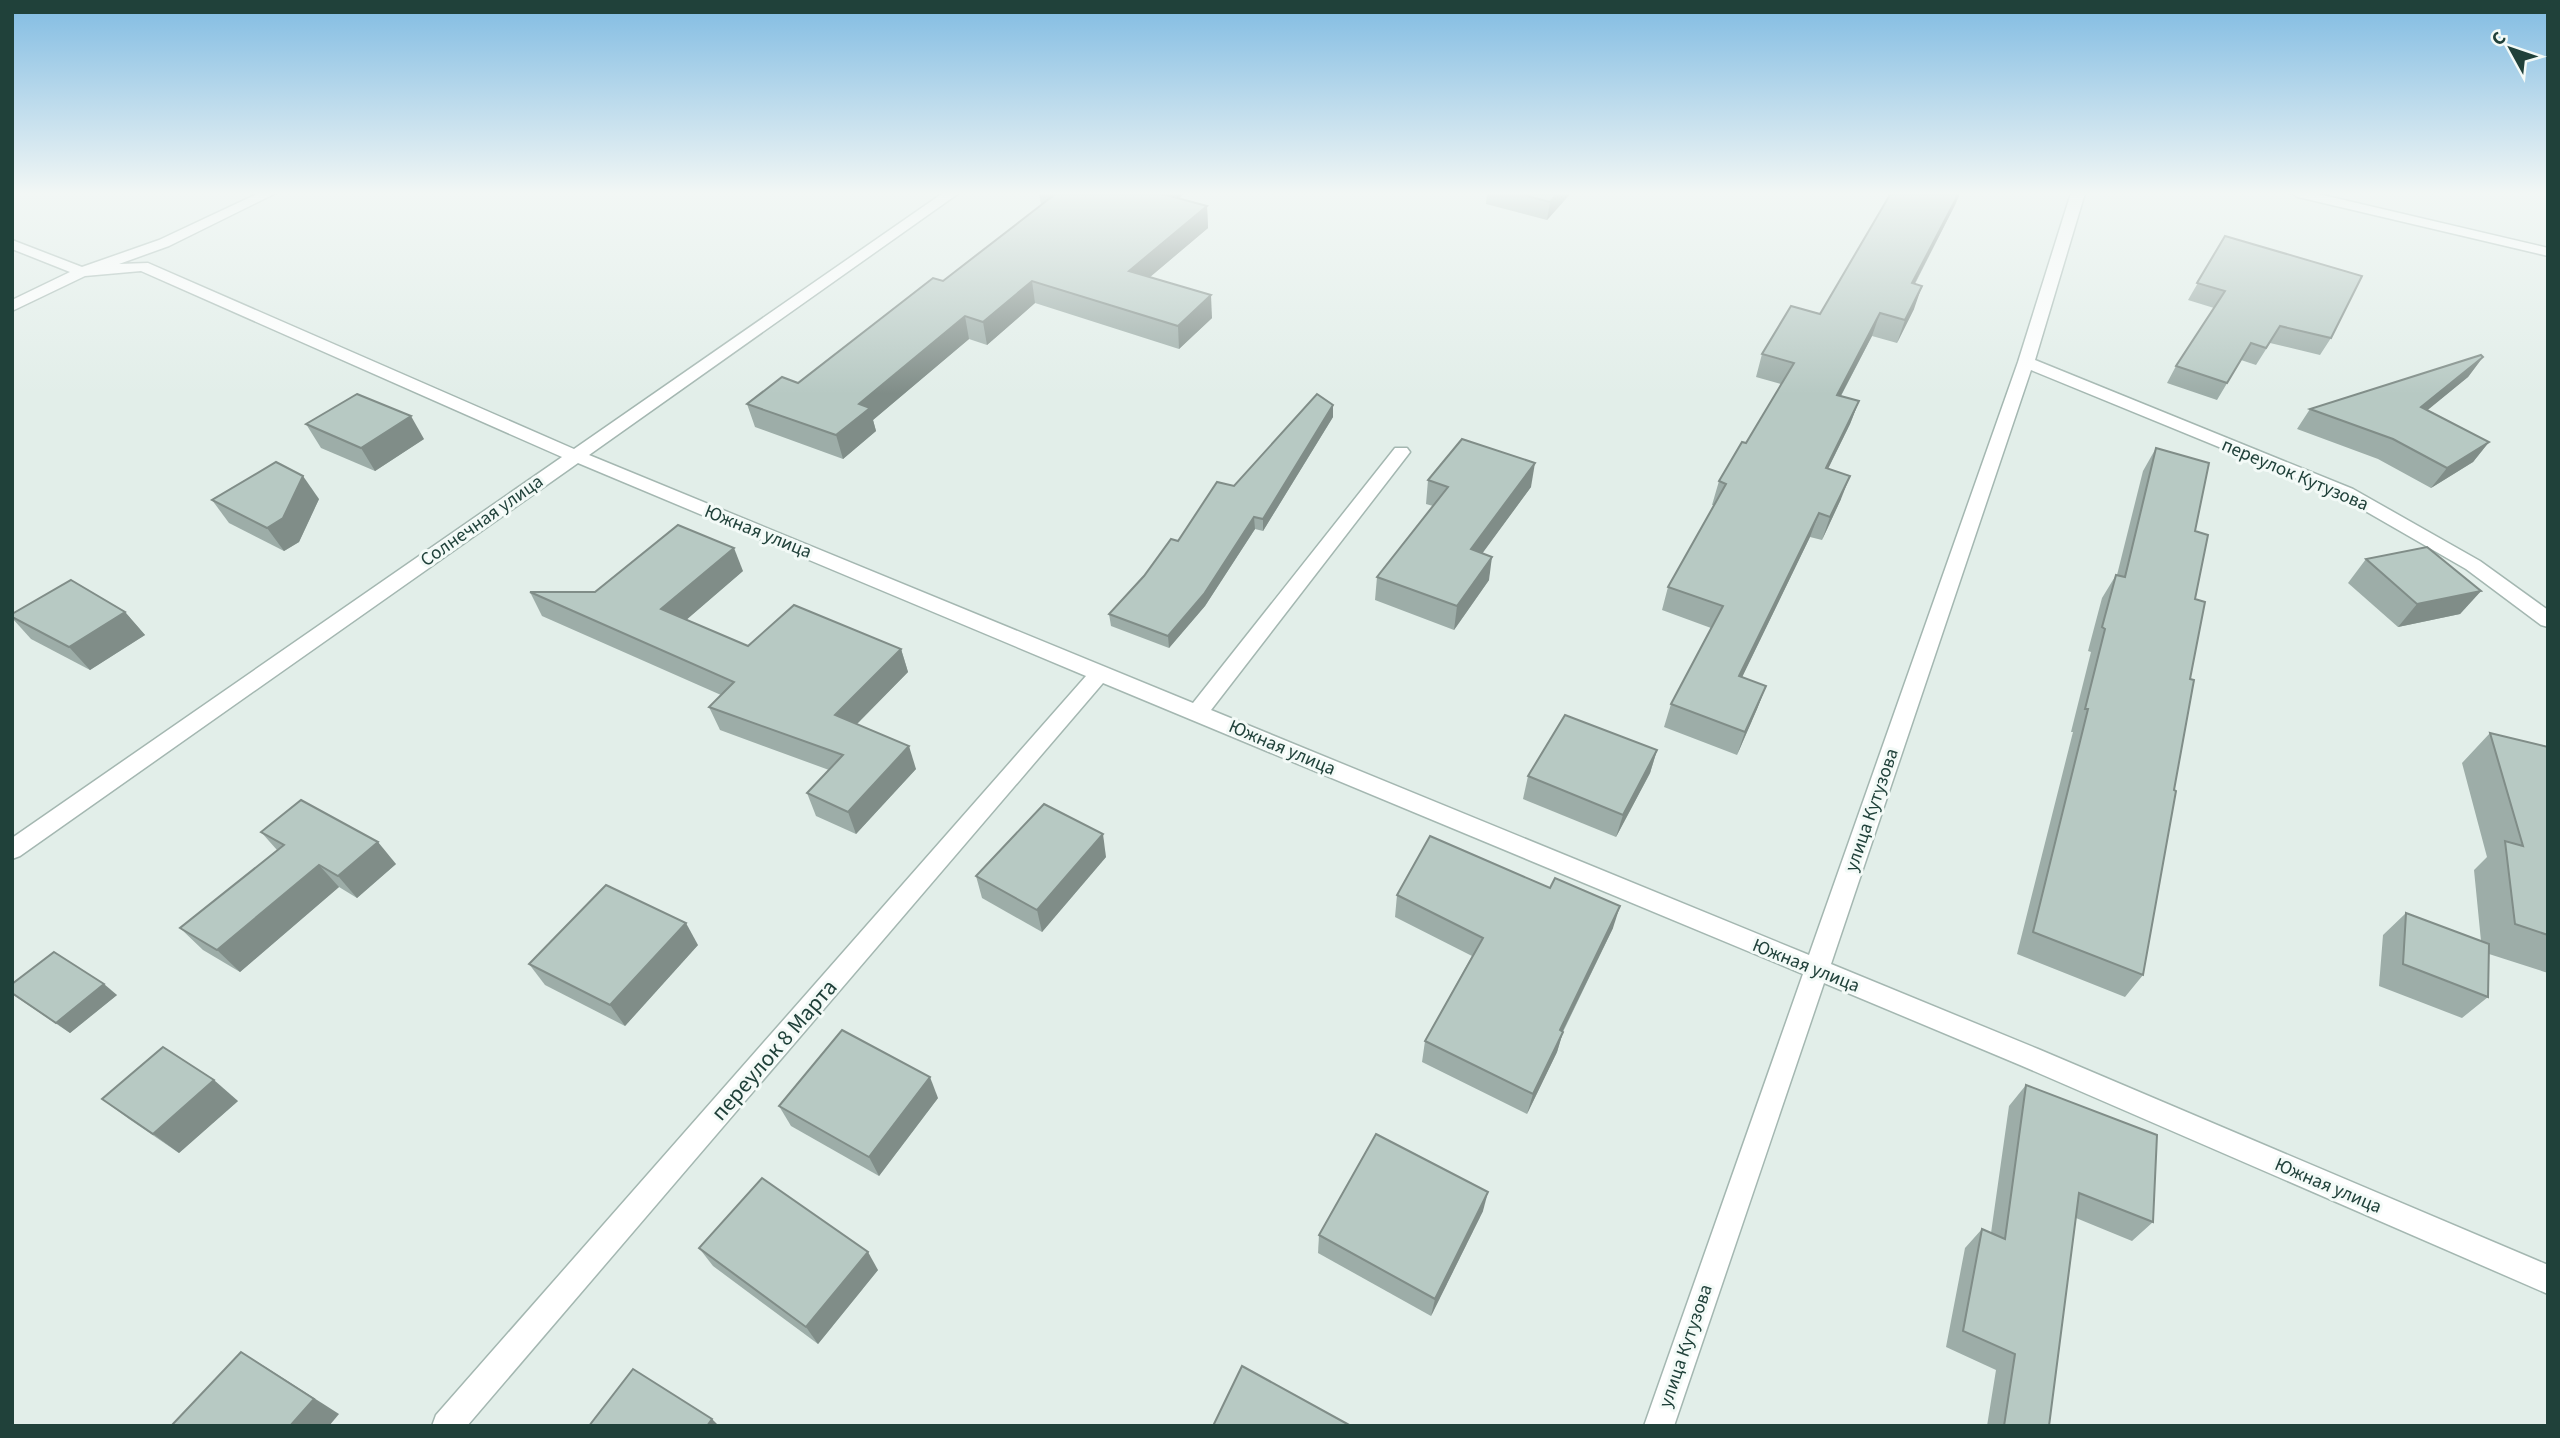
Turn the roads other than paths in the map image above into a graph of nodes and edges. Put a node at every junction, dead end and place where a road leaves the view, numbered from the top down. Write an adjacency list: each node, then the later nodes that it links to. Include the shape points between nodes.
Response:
1 (52, 260): 5 (street, Южная улица)
2 (116, 260): 5 (street)
3 (856, 260): 9 (street, Солнечная улица)
4 (2057, 260): 7 (street, улица Кутузова)
5 (82, 272): 6 (street); 9 (street, Южная улица, via 143,266)
6 (12, 306)
7 (2026, 362): 10 (street, переулок Кутузова, via 2347,493 2473,565); 14 (street, улица Кутузова)
8 (1401, 452): 12 (street)
9 (575, 456): 11 (street, Южная улица); 13 (street, Солнечная улица)
10 (2548, 620)
11 (1100, 673): 12 (street, Южная улица); 16 (street, переулок 8 Марта)
12 (1197, 713): 14 (street, Южная улица)
13 (12, 850)
14 (1816, 971): 15 (street, Южная улица, via 2029,1057); 17 (street, улица Кутузова)
15 (2548, 1280)
16 (447, 1426)
17 (1659, 1426)

